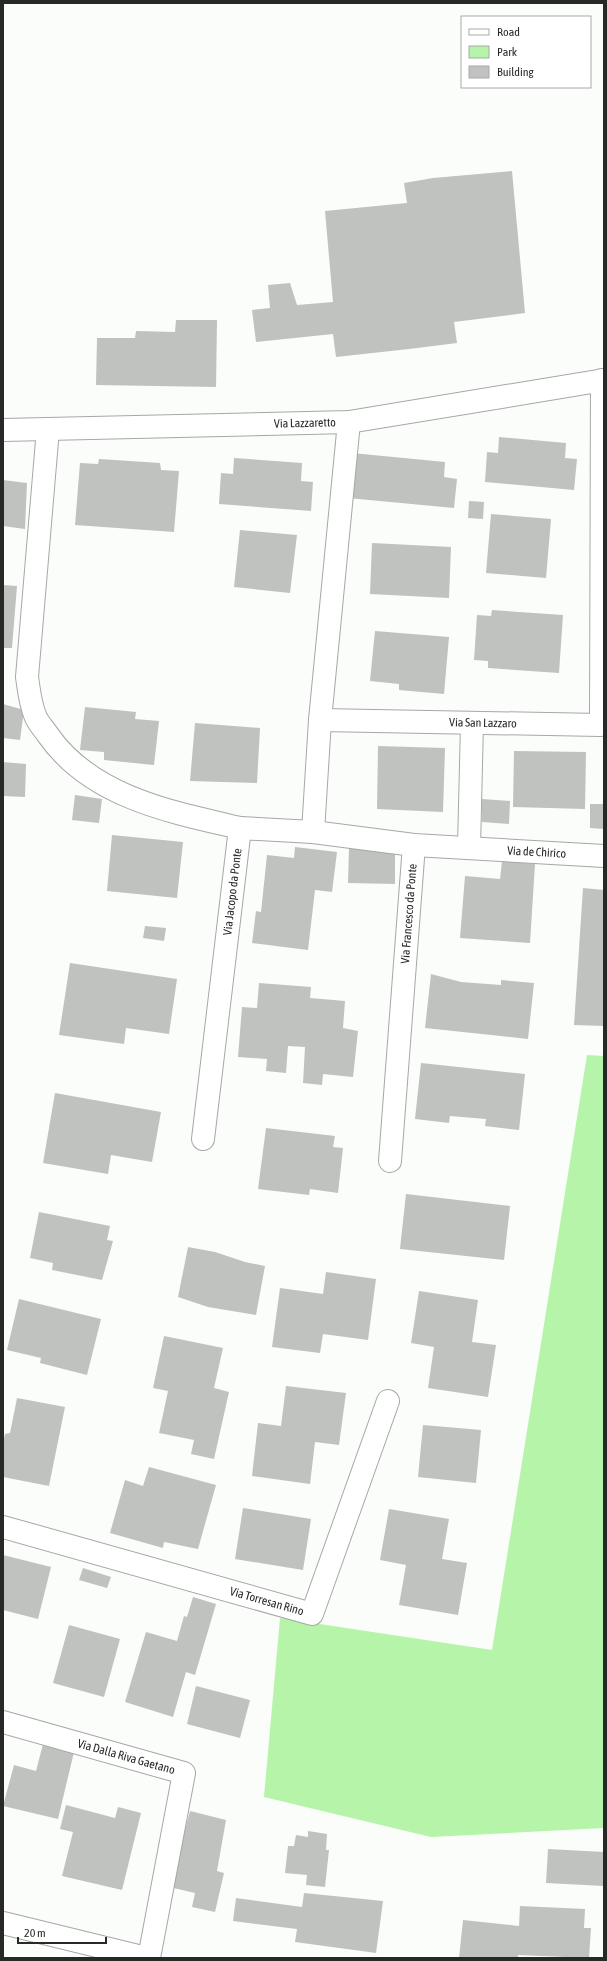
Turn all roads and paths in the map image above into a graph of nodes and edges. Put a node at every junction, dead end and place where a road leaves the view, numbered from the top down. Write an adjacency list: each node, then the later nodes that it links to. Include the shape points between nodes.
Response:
1 (603, 380): 2 (street, Via Lazzaretto); 6 (street, Via San Lazzaro, via 601,726)
2 (349, 422): 3 (street, Via Lazzaretto); 5 (street)
3 (48, 429): 4 (street, Via Lazzaretto); 7 (street, via 27,676 35,717 52,742 77,768 117,793 186,816)
4 (3, 430)
5 (320, 720): 6 (street, Via San Lazzaro); 8 (street)
6 (472, 723): 10 (street)
7 (240, 828): 8 (street); 12 (street, Via Jacopo da Ponte)
8 (313, 832): 9 (street)
9 (414, 845): 10 (street, Via Francesco da Ponte); 13 (street, Via Francesco da Ponte)
10 (469, 848): 11 (street, Via de Chirico)
11 (604, 856)
12 (203, 1139)
13 (390, 1161)
14 (388, 1401): 15 (street, Via Torresan Rino, via 312,1614)
15 (3, 1527)
16 (3, 1722): 18 (street, Via Dalla Riva Gaetano, via 184,1773)
17 (3, 1923): 18 (street)
18 (147, 1958)

